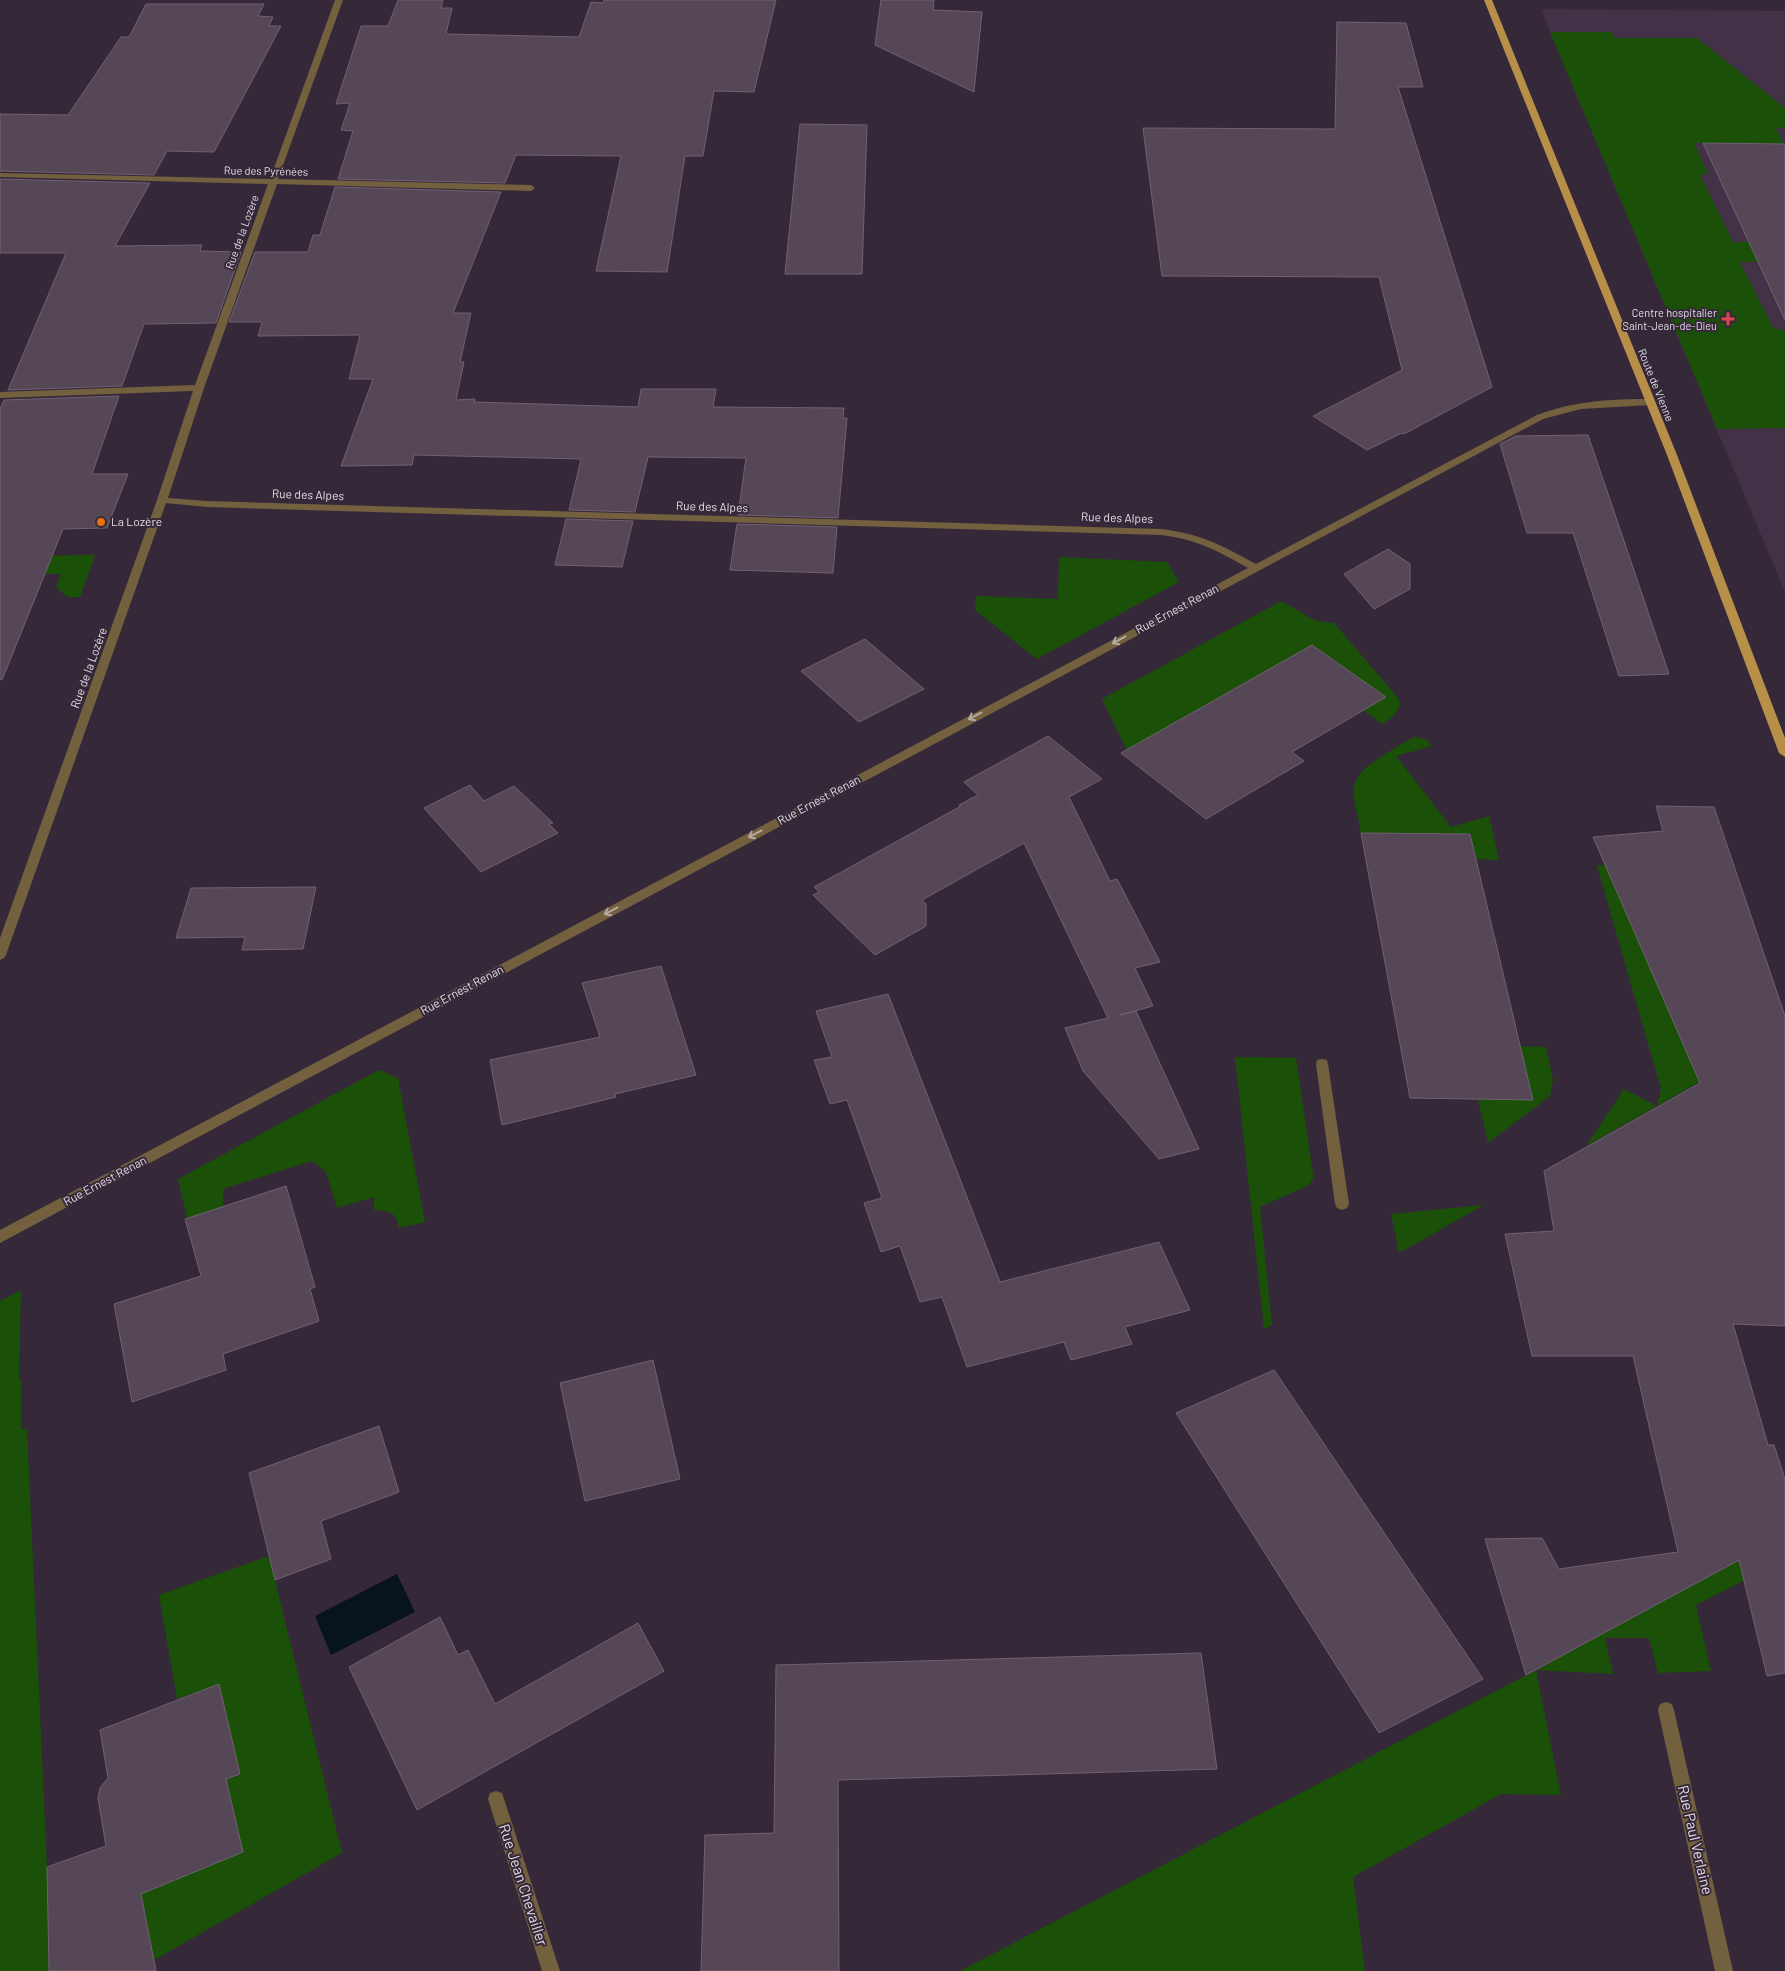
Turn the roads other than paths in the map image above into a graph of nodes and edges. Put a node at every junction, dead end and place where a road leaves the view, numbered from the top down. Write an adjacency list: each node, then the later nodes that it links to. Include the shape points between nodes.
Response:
1 (339, 0): 4 (street, Rue de la Lozère)
2 (1488, 0): 8 (main road, Route de Vienne)
3 (0, 175): 4 (street, Rue des Pyrénées)
4 (274, 182): 5 (street, Rue des Pyrénées); 6 (street, Rue de la Lozère)
5 (531, 188)
6 (199, 388): 7 (street); 9 (street, Rue de la Lozère)
7 (0, 395)
8 (1650, 402): 10 (street, Rue Ernest Renan, via 1584,404 1558,409); 11 (main road, Route de Vienne)
9 (162, 500): 10 (street, Rue des Alpes, via 207,504 1161,532 1210,543); 12 (street, Rue de la Lozère)
10 (1254, 567): 15 (street, Rue Ernest Renan, one-way to 15)
11 (1785, 753)
12 (0, 955)
13 (1322, 1064): 14 (street)
14 (1342, 1204)
15 (0, 1237)
16 (1666, 1710): 19 (street, Rue Paul Verlaine)
17 (496, 1800): 18 (street, Rue Jean Chevailler)
18 (551, 1971)
19 (1724, 1971)

